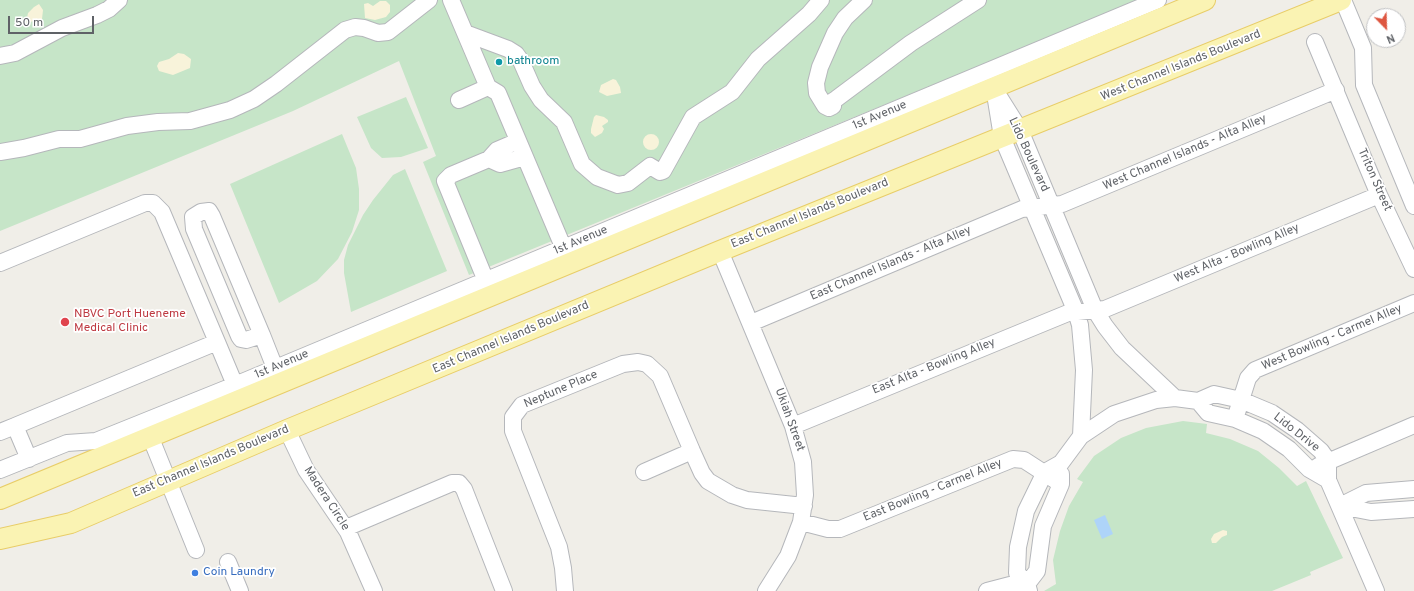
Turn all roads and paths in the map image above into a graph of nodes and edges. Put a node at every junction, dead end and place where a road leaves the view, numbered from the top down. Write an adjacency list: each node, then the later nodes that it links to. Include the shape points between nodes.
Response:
1 (119, 0): 12 (street, via 103,12 62,28 15,53)
2 (429, 0): 19 (street, via 388,32 378,33 355,27 345,30 276,84 254,99 230,110 190,121 127,126 80,139 59,139)
3 (451, 0): 10 (street)
4 (821, 0): 10 (street, via 810,14 758,59 732,92 693,117 662,171 650,166 628,183 618,185 597,177 582,164 564,122 541,100 516,54)
5 (864, 0): 6 (street, via 845,18 835,33 820,67 816,83 817,93 829,108 835,105 844,93 911,43)
6 (978, 0)
7 (1158, 0): 26 (street, 1st Avenue)
8 (1205, 0): 14 (main road)
9 (1342, 0): 17 (main road, West Channel Islands Boulevard); 24 (street, via 1363,48 1364,85)
10 (465, 33): 13 (street)
11 (1315, 42): 15 (street, Triton Street)
12 (0, 56)
13 (488, 87): 16 (street); 18 (street, via 498,93)
14 (994, 88): 17 (street, Lido Boulevard); 48 (main road)
15 (1336, 90): 22 (street, Triton Street); 23 (street, West Channel Islands - Alta Alley, via 1062,204)
16 (459, 100)
17 (1011, 134): 23 (street, Lido Boulevard); 25 (street, Lido Boulevard); 27 (main road, East Channel Islands Boulevard)
18 (518, 141): 20 (street); 21 (street, via 497,150)
19 (0, 152)
20 (525, 157): 21 (street, via 500,164); 26 (street)
21 (489, 159): 30 (street, via 451,175 445,181)
22 (1379, 195): 29 (street, Triton Street); 32 (street, West Alta - Bowling Alley, via 1105,309)
23 (1051, 206): 25 (street, West Channel Islands - Alta Alley); 32 (street, Lido Boulevard)
24 (1414, 206)
25 (1032, 208): 33 (street, Lido Boulevard); 34 (street, East Channel Islands - Alta Alley, via 1022,209)
26 (564, 249): 30 (street, 1st Avenue)
27 (720, 251): 34 (street, Ukiah Street); 46 (main road, East Channel Islands Boulevard)
28 (0, 263): 36 (street, via 145,203 154,203 162,212)
29 (1414, 269)
30 (486, 281): 37 (street, 1st Avenue)
31 (1414, 303): 40 (street, West Bowling - Carmel Alley, via 1259,368 1248,378)
32 (1095, 310): 33 (street, West Alta - Bowling Alley); 39 (street, Lido Boulevard, via 1122,348)
33 (1076, 312): 44 (street, East Alta - Bowling Alley, via 1068,313); 49 (street, Lido Boulevard, via 1084,355)
34 (750, 323): 44 (street, Ukiah Street)
35 (262, 335): 35 (street, via 241,339 192,221 193,217 201,212 209,211 212,216); 37 (street)
36 (217, 342): 38 (street); 43 (street)
37 (275, 368): 38 (street, 1st Avenue)
38 (235, 385): 52 (street, 1st Avenue, via 96,441 67,443)
39 (1175, 398): 41 (street, Lido Drive); 49 (street, via 1156,400 1126,409 1103,420)
40 (1241, 400): 41 (street, Lido Drive, via 1214,394); 42 (street, West Bowling - Carmel Alley); 53 (street, Lido Drive, via 1286,422 1321,451)
41 (1198, 401): 42 (street, Lido Drive, via 1208,413)
42 (1235, 419): 55 (street, Lido Drive, via 1277,440)
43 (15, 426): 47 (street); 52 (street)
44 (793, 426): 65 (street, Ukiah Street, via 804,462)
45 (1414, 426): 53 (street)
46 (287, 430): 59 (main road, East Channel Islands Boulevard); 69 (street, Madera Circle, via 306,470)
47 (0, 432)
48 (150, 436): 51 (main road); 59 (street)
49 (1082, 436): 54 (street)
50 (692, 451): 57 (street); 65 (street, Neptune Place, via 702,473 719,489 747,500); 77 (street, Neptune Place, via 660,376 647,364 622,364 522,405 516,411 513,417 513,431 559,547)
51 (97, 458): 62 (main road, via 40,472); 64 (main road)
52 (29, 460): 56 (street, 1st Avenue)
53 (1328, 462): 55 (street); 60 (street, Lido Drive)
54 (1061, 463): 58 (street); 61 (street)
55 (1309, 469): 60 (street, Lido Drive)
56 (0, 470)
57 (644, 472)
58 (1045, 472): 61 (street, East Bowling - Carmel Alley); 68 (street, East Bowling - Carmel Alley, via 1024,460 1013,459 840,529 828,529); 73 (street, via 1031,498 1020,533 1017,573)
59 (168, 480): 70 (main road, East Channel Islands Boulevard, via 71,523); 71 (street)
60 (1328, 480): 66 (street, Lido Drive)
61 (1061, 484): 73 (street, via 1043,526 1037,571)
62 (0, 488)
63 (1414, 489): 66 (street, via 1366,493)
64 (0, 499)
65 (804, 506): 68 (street, Ukiah Street)
66 (1340, 506): 67 (street, via 1371,512); 80 (street, Lido Drive)
67 (1414, 509)
68 (801, 522): 78 (street, Ukiah Street, via 788,556)
69 (346, 528): 75 (street, Madera Circle); 76 (street, via 452,483 459,483 464,489)
70 (0, 540)
71 (196, 550)
72 (228, 562): 74 (street)
73 (1028, 587): 79 (street, via 1010,585)
74 (240, 591)
75 (374, 591)
76 (504, 591)
77 (565, 591)
78 (766, 591)
79 (987, 591)
80 (1376, 591)

